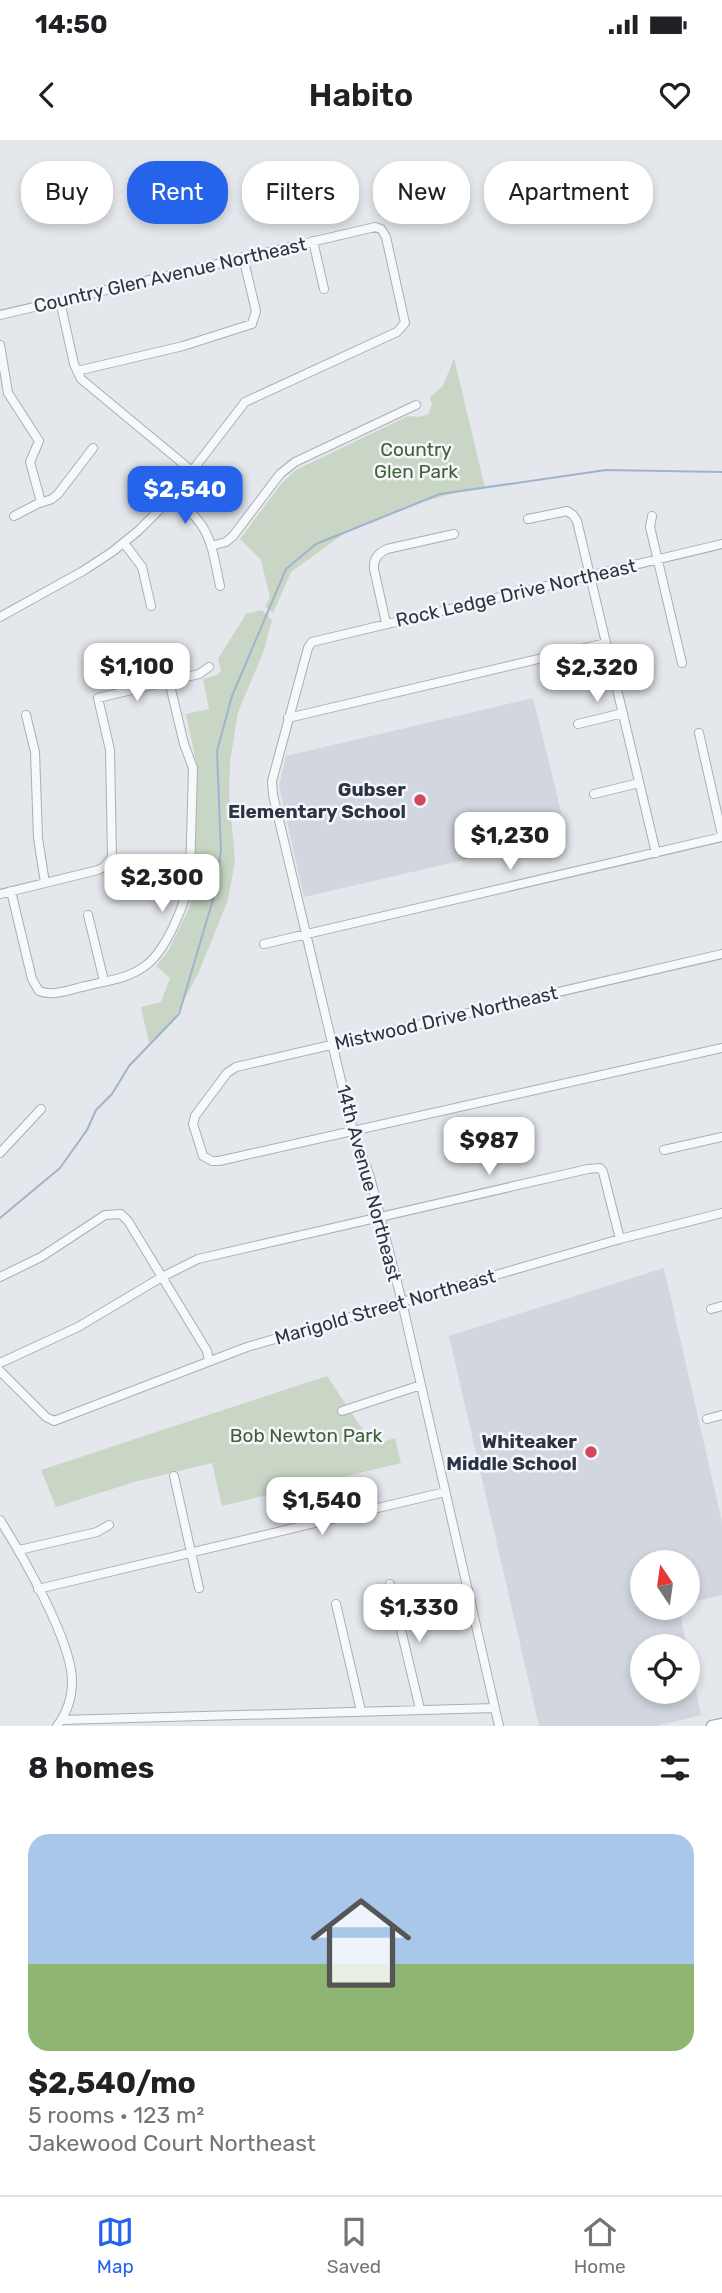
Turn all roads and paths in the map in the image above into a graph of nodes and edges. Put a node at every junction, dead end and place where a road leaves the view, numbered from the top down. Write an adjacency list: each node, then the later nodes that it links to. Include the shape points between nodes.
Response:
1 (313, 241): 2 (street, Country Glen Avenue Northeast); 3 (street); 10 (street, Country Glen Avenue Northeast, via 381,229 405,318 403,328 245,402)
2 (243, 257): 4 (street, Country Glen Avenue Northeast); 7 (street, via 256,311 252,324)
3 (324, 289)
4 (60, 301): 5 (street, Country Glen Avenue Northeast); 7 (street)
5 (0, 315)
6 (1, 347): 12 (street, via 8,393 39,442 30,462)
7 (77, 371): 10 (street, via 87,386)
8 (416, 405): 19 (street, via 295,462 280,474 233,536)
9 (93, 448): 12 (street, via 58,494)
10 (192, 471): 11 (street)
11 (172, 497): 17 (street); 19 (street, via 199,520)
12 (40, 503): 13 (street)
13 (14, 516)
14 (652, 516): 20 (street, via 650,527)
15 (528, 520): 21 (street, via 563,512 573,515)
16 (454, 534): 25 (street, via 378,555 373,569)
17 (124, 543): 23 (street, via 142,568); 24 (street)
18 (722, 544): 20 (street, Rock Ledge Drive Northeast)
19 (211, 546): 22 (street)
20 (658, 559): 21 (street, Rock Ledge Drive Northeast); 28 (street)
21 (590, 575): 25 (street, Rock Ledge Drive Northeast); 27 (street)
22 (220, 586)
23 (151, 606)
24 (0, 617)
25 (386, 624): 26 (street, Rock Ledge Drive Northeast)
26 (310, 643): 33 (street, 14th Avenue Northeast)
27 (606, 643): 31 (street); 33 (street)
28 (682, 663)
29 (209, 667): 30 (street, via 200,674)
30 (169, 681): 40 (street, via 98,698 110,757 112,857 98,870); 47 (street, via 193,768 188,891 146,967)
31 (623, 713): 34 (street); 36 (street)
32 (26, 715): 40 (street, via 35,752 37,830)
33 (288, 718): 44 (street, 14th Avenue Northeast, via 271,789)
34 (578, 724)
35 (699, 733): 38 (street)
36 (639, 783): 37 (street); 39 (street)
37 (594, 794)
38 (722, 836): 39 (street)
39 (656, 853): 44 (street)
40 (45, 883): 41 (street)
41 (11, 891): 42 (street); 47 (street, via 32,979 39,991 55,993)
42 (0, 894)
43 (88, 915): 47 (street)
44 (305, 934): 45 (street); 48 (street, 14th Avenue Northeast)
45 (264, 944)
46 (722, 954): 48 (street, Mistwood Drive Northeast)
47 (104, 981)
48 (332, 1045): 51 (street, 14th Avenue Northeast); 51 (street, Mistwood Drive Northeast, via 231,1069 193,1119 201,1152 212,1161)
49 (722, 1048): 51 (street)
50 (41, 1109): 54 (street)
51 (353, 1131): 56 (street, 14th Avenue Northeast)
52 (722, 1137): 53 (street)
53 (664, 1150)
54 (0, 1153)
55 (722, 1213): 57 (street, Marigold Street Northeast)
56 (380, 1217): 57 (street, via 600,1168); 59 (street, via 198,1259); 60 (street, 14th Avenue Northeast)
57 (620, 1239): 60 (street, Marigold Street Northeast)
58 (0, 1277): 59 (street, via 116,1213 128,1221)
59 (162, 1277): 63 (street); 64 (street, via 78,1327)
60 (402, 1302): 63 (street, Marigold Street Northeast); 66 (street, 14th Avenue Northeast)
61 (722, 1306): 62 (street)
62 (711, 1309)
63 (209, 1361): 65 (street, Marigold Street Northeast, via 54,1421)
64 (0, 1363)
65 (0, 1371)
66 (421, 1385): 67 (street); 71 (street, 14th Avenue Northeast)
67 (342, 1411)
68 (722, 1415): 69 (street)
69 (707, 1419)
70 (174, 1476): 75 (street)
71 (446, 1492): 75 (street); 80 (street, 14th Avenue Northeast)
72 (0, 1520): 74 (street)
73 (110, 1525): 74 (street)
74 (19, 1550): 78 (street)
75 (192, 1553): 77 (street); 78 (street)
76 (390, 1584): 81 (street)
77 (199, 1588)
78 (38, 1590): 84 (street, via 70,1665 71,1695)
79 (336, 1604): 82 (street)
80 (495, 1707): 81 (street); 86 (street, 14th Avenue Northeast)
81 (420, 1709): 82 (street)
82 (361, 1711): 83 (street)
83 (174, 1721): 84 (street)
84 (59, 1723)
85 (722, 1724): 87 (main road)
86 (499, 1726)
87 (712, 1726)

